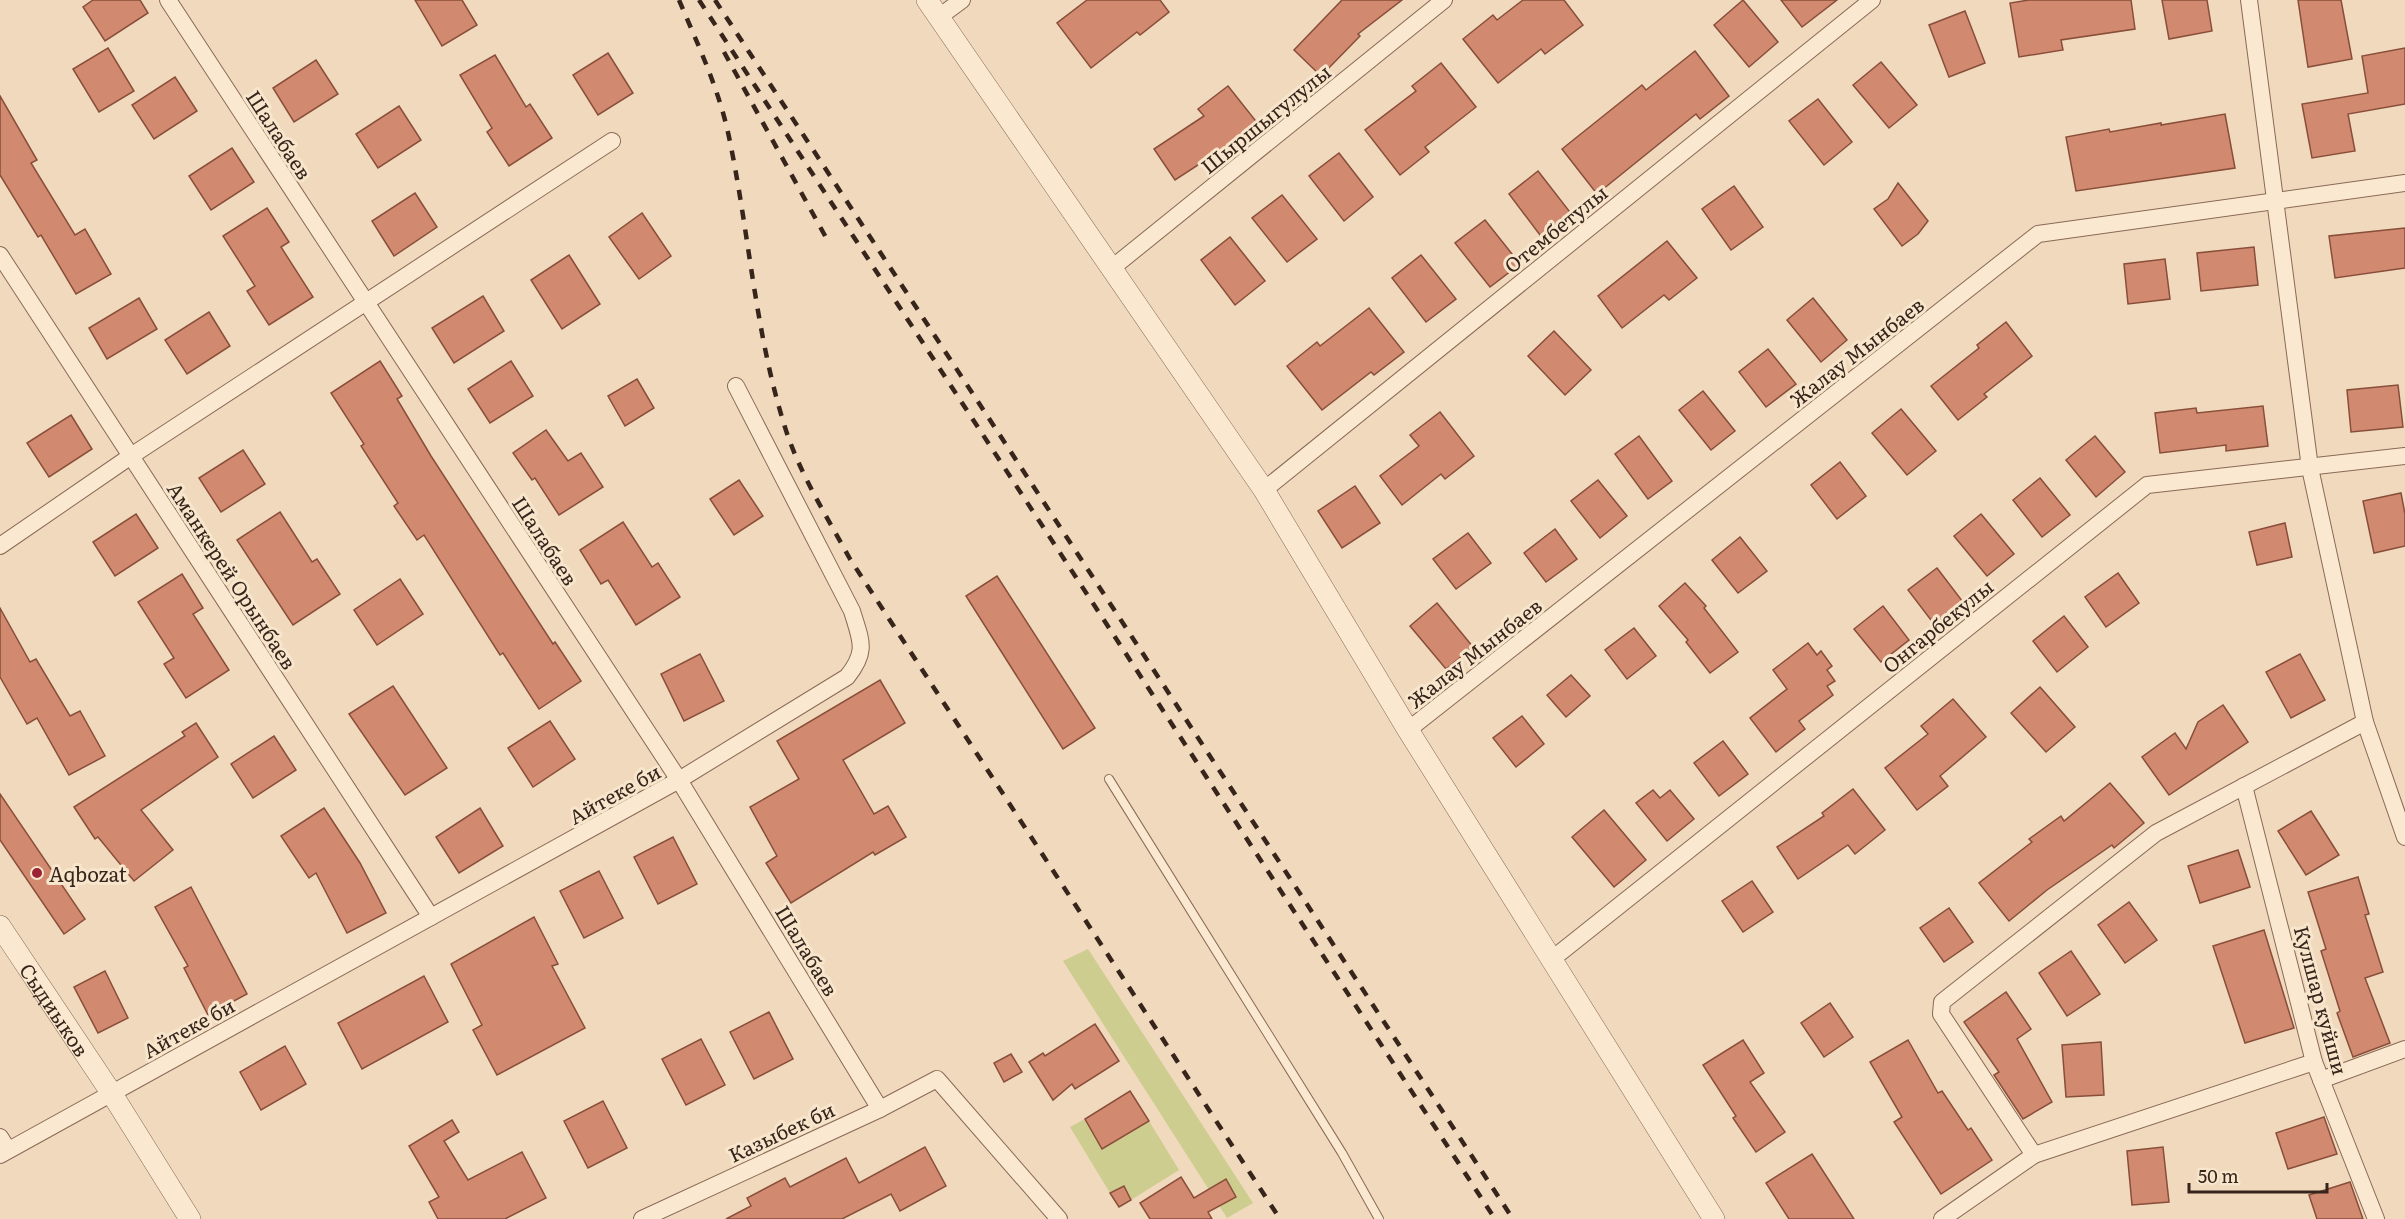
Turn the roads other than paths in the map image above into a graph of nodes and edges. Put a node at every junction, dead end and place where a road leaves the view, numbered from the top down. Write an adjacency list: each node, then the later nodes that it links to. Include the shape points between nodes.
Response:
1 (168, 0): 12 (street, Шалабаев)
2 (962, 0): 6 (street)
3 (1444, 0): 11 (street, Шыршыгулулы)
4 (1872, 0): 17 (street, Отембетулы)
5 (2249, 0): 9 (street)
6 (933, 8): 11 (street)
7 (612, 141): 12 (street)
8 (2405, 183): 9 (street, Жалау Мынбаев)
9 (2274, 201): 16 (street); 20 (street, Жалау Мынбаев, via 2038,234)
10 (0, 255): 14 (street, Аманкерей Орынбаев)
11 (1112, 268): 17 (street)
12 (365, 302): 14 (street); 22 (street, Шалабаев)
13 (736, 386): 22 (street, Айтеке би, via 852,610 860,639 860,660 847,677)
14 (131, 456): 18 (street); 25 (street, Аманкерей Орынбаев)
15 (2405, 456): 16 (street, Онгарбекулы)
16 (2310, 468): 19 (street); 27 (street, Онгарбекулы, via 2147,485)
17 (1264, 490): 20 (street)
18 (0, 546)
19 (2365, 722): 23 (street); 24 (street)
20 (1408, 730): 27 (street)
21 (1109, 779): 38 (lane)
22 (679, 780): 25 (street, Айтеке би); 32 (street, Шалабаев)
23 (2244, 786): 29 (street, Кулшар куйши); 34 (street, via 2156,833 1942,1002 1941,1014)
24 (2405, 837)
25 (431, 917): 31 (street, Айтеке би)
26 (3, 936): 31 (street, Сыдиыков)
27 (1551, 960): 39 (street)
28 (2405, 1048): 30 (street)
29 (2314, 1062): 30 (street, Кулшар куйши); 34 (street)
30 (2321, 1080): 41 (street, Кулшар куйши)
31 (112, 1094): 33 (street, Айтеке би); 35 (street, Сыдиыков)
32 (880, 1109): 36 (street, Казыбек би); 37 (street, Казыбек би, via 937,1079)
33 (3, 1147)
34 (2034, 1155): 40 (street)
35 (190, 1219)
36 (642, 1219)
37 (1059, 1219)
38 (1379, 1219)
39 (1714, 1219)
40 (1942, 1219)
41 (2376, 1219)

